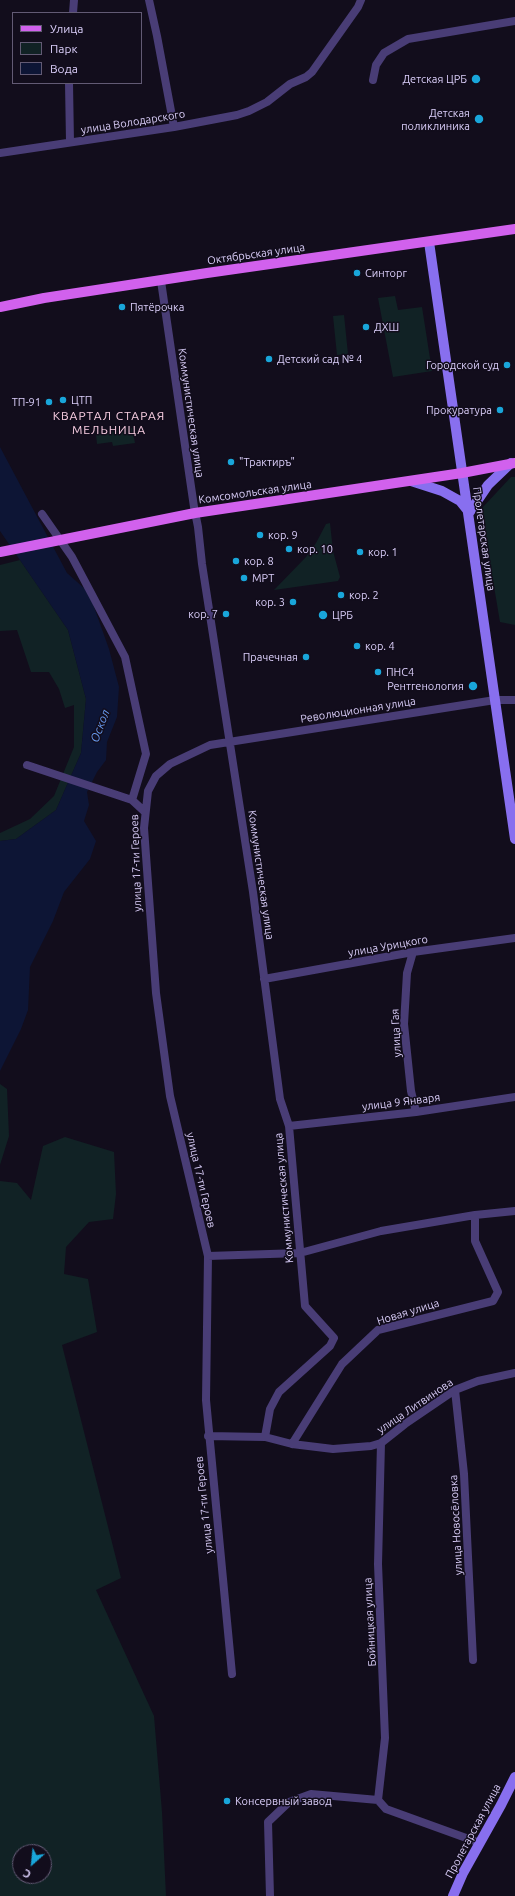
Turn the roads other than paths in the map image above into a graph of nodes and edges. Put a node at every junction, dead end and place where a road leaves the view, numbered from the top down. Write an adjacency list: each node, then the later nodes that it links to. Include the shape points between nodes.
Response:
1 (74, 0): 4 (street)
2 (149, 0): 8 (street)
3 (361, 0): 8 (street, улица Володарского, via 306,77 290,84 267,102 237,115)
4 (73, 12)
5 (515, 21): 6 (street, via 408,39 384,53 376,65)
6 (373, 80)
7 (69, 84): 9 (street)
8 (174, 127): 9 (street, улица Володарского)
9 (70, 142): 10 (street, улица Володарского)
10 (0, 153)
11 (515, 229): 12 (main road, Октябрьская улица)
12 (428, 242): 13 (main road, Октябрьская улица); 16 (main road, Пролетарская улица)
13 (161, 281): 14 (main road, Октябрьская улица); 18 (street, Коммунистическая улица)
14 (0, 307)
15 (513, 463): 16 (main road, Комсомольская улица); 19 (main road, via 488,485)
16 (462, 474): 17 (main road, Комсомольская улица); 19 (main road, Пролетарская улица)
17 (411, 481): 18 (main road, Комсомольская улица); 19 (main road, via 437,489 460,501)
18 (195, 513): 21 (main road, Комсомольская улица); 24 (street, Коммунистическая улица)
19 (469, 513): 22 (main road, Пролетарская улица)
20 (42, 514): 26 (street, via 72,557 125,657 146,754)
21 (0, 552)
22 (495, 700): 23 (street, Революционная улица); 24 (street, Революционная улица); 28 (main road, Пролетарская улица)
23 (515, 700)
24 (229, 742): 27 (street, улица 17-ти Героев, via 210,745 170,764 156,776 150,786); 32 (street, Коммунистическая улица)
25 (27, 765): 26 (street)
26 (132, 800): 27 (street)
27 (145, 812): 39 (street, улица 17-ти Героев, via 152,956 168,1080)
28 (514, 826): 29 (main road, Пролетарская улица)
29 (515, 839)
30 (515, 938): 31 (street, улица Урицкого)
31 (413, 952): 32 (street, улица Урицкого); 34 (street, улица Гая, via 407,973 404,1024 411,1091)
32 (264, 979): 35 (street, Коммунистическая улица, via 280,1099)
33 (515, 1097): 34 (street, улица 9 Января)
34 (416, 1112): 35 (street, улица 9 Января)
35 (289, 1126): 38 (street, Коммунистическая улица)
36 (515, 1211): 37 (street)
37 (475, 1215): 38 (street, via 381,1231); 45 (street, Новая улица, via 476,1241 498,1292 493,1301 378,1330 342,1364)
38 (300, 1253): 39 (street); 43 (street, Коммунистическая улица, via 305,1306 334,1338 330,1346 279,1392 270,1409)
39 (208, 1256): 42 (street, улица 17-ти Героев)
40 (515, 1373): 41 (street, улица Литвинова, via 478,1381)
41 (455, 1390): 44 (street, улица Литвинова, via 404,1424); 46 (street, улица Новосёловка, via 465,1482)
42 (208, 1436): 43 (street, улица Литвинова); 47 (street, улица 17-ти Героев)
43 (264, 1438): 45 (street, улица Литвинова)
44 (381, 1443): 45 (street, улица Литвинова, via 333,1449); 49 (street, Бойницкая улица, via 378,1564 385,1738)
45 (292, 1444)
46 (473, 1660)
47 (232, 1674)
48 (515, 1777): 50 (main road, Пролетарская улица)
49 (378, 1800): 50 (street, via 386,1809); 51 (street, via 311,1794 289,1802 268,1822)
50 (480, 1843): 52 (main road, Пролетарская улица, via 462,1873)
51 (270, 1896)
52 (453, 1896)

